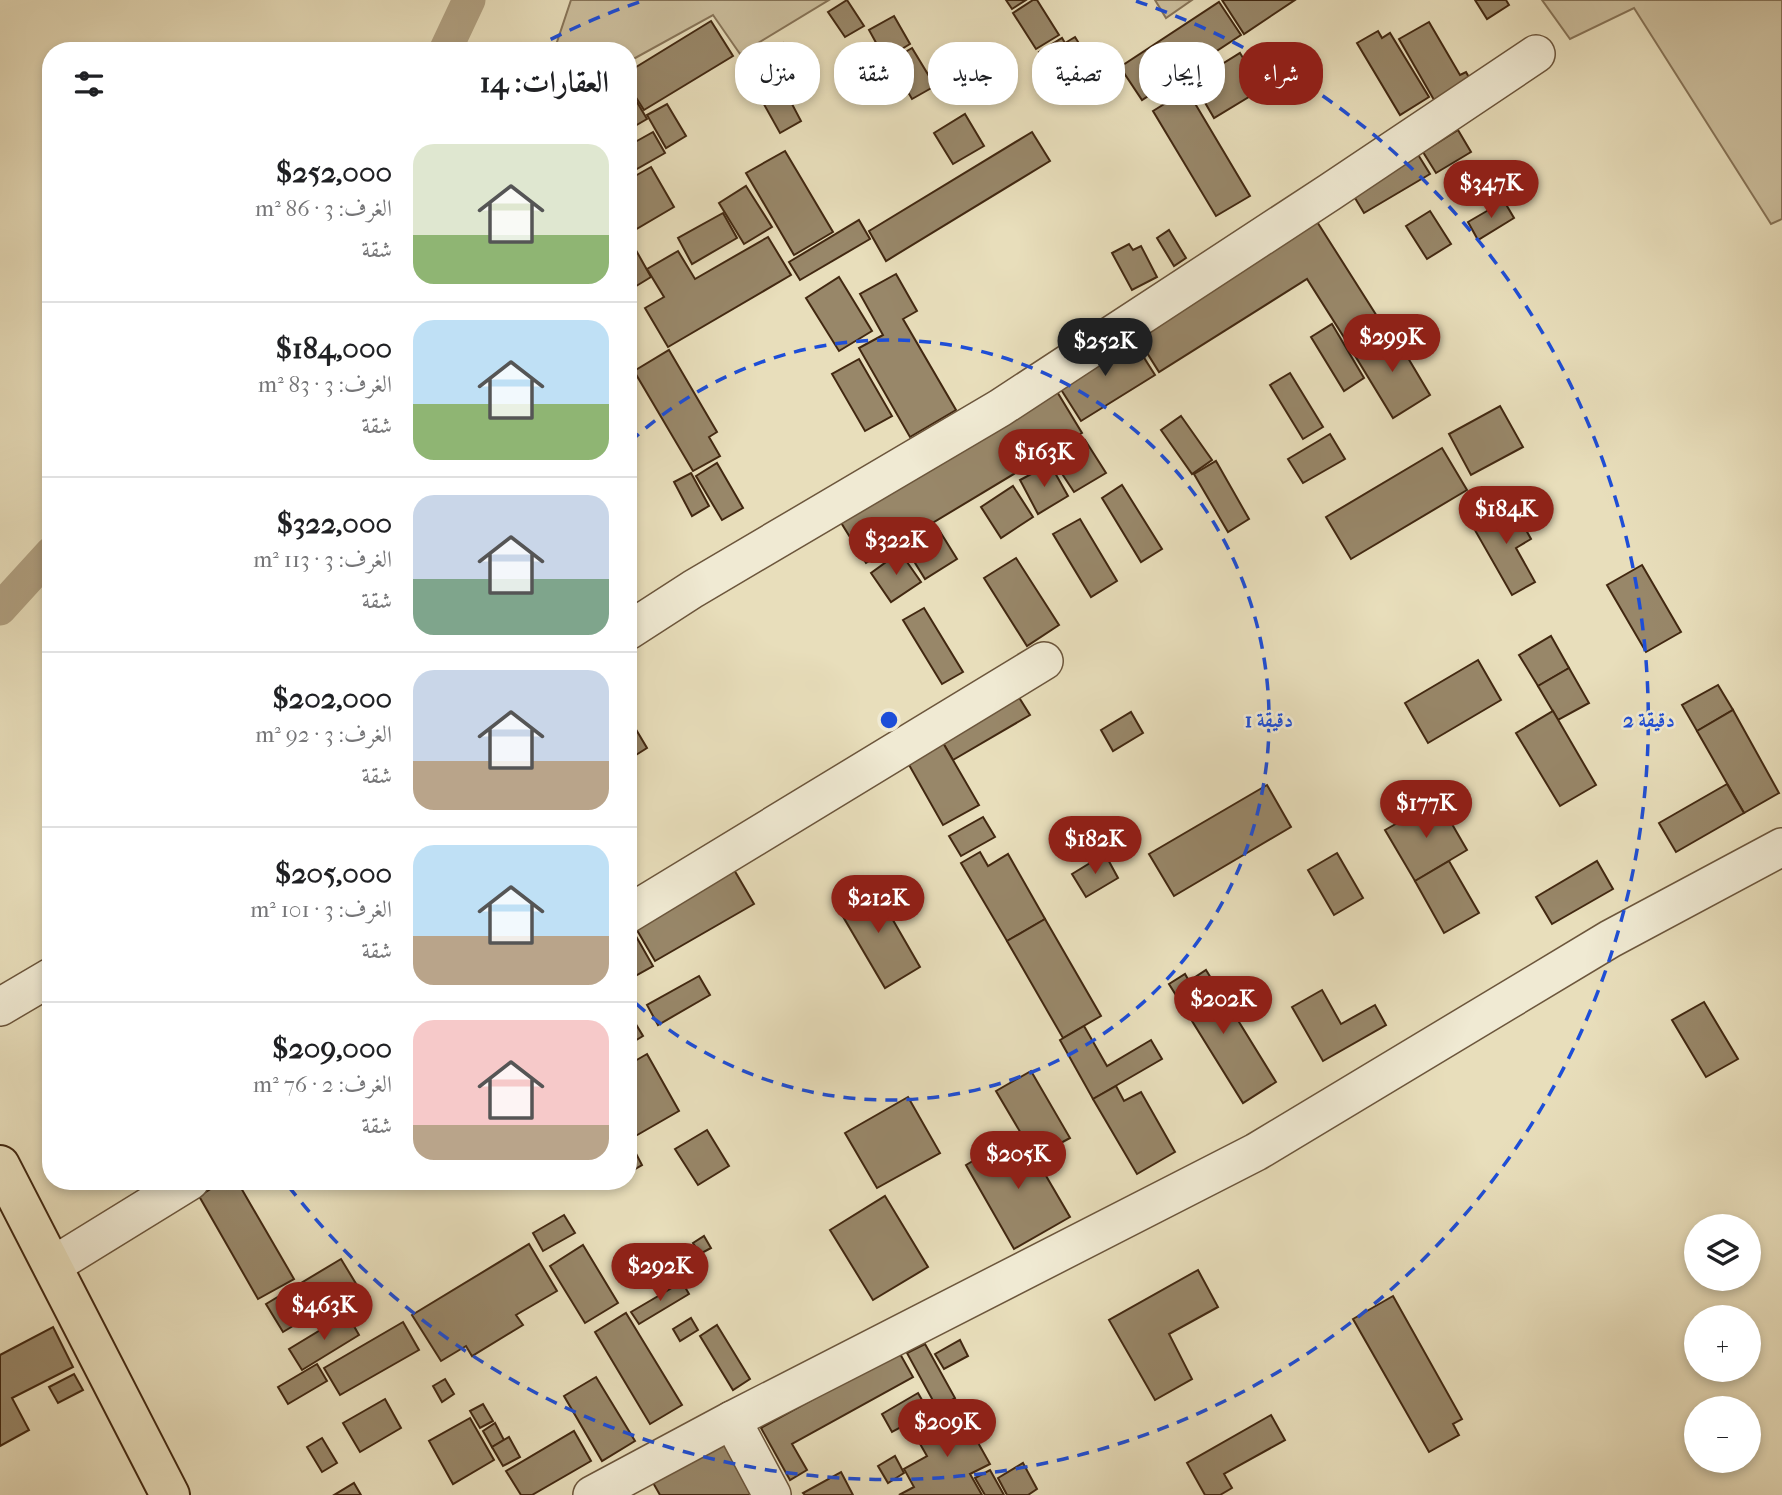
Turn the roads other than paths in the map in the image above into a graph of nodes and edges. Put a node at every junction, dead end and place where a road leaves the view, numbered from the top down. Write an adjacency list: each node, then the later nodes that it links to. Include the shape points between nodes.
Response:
1 (1536, 54): 2 (street, via 1000,408)
2 (637, 625)
3 (1044, 661): 5 (street)
4 (1782, 848): 11 (street, via 1610,939 1256,1152)
5 (637, 910)
6 (42, 982): 7 (street)
7 (0, 1007)
8 (0, 1165): 10 (main road)
9 (175, 1190): 10 (street)
10 (52, 1266): 12 (main road)
11 (732, 1420): 13 (street); 14 (street)
12 (170, 1495)
13 (592, 1495)
14 (772, 1495)

